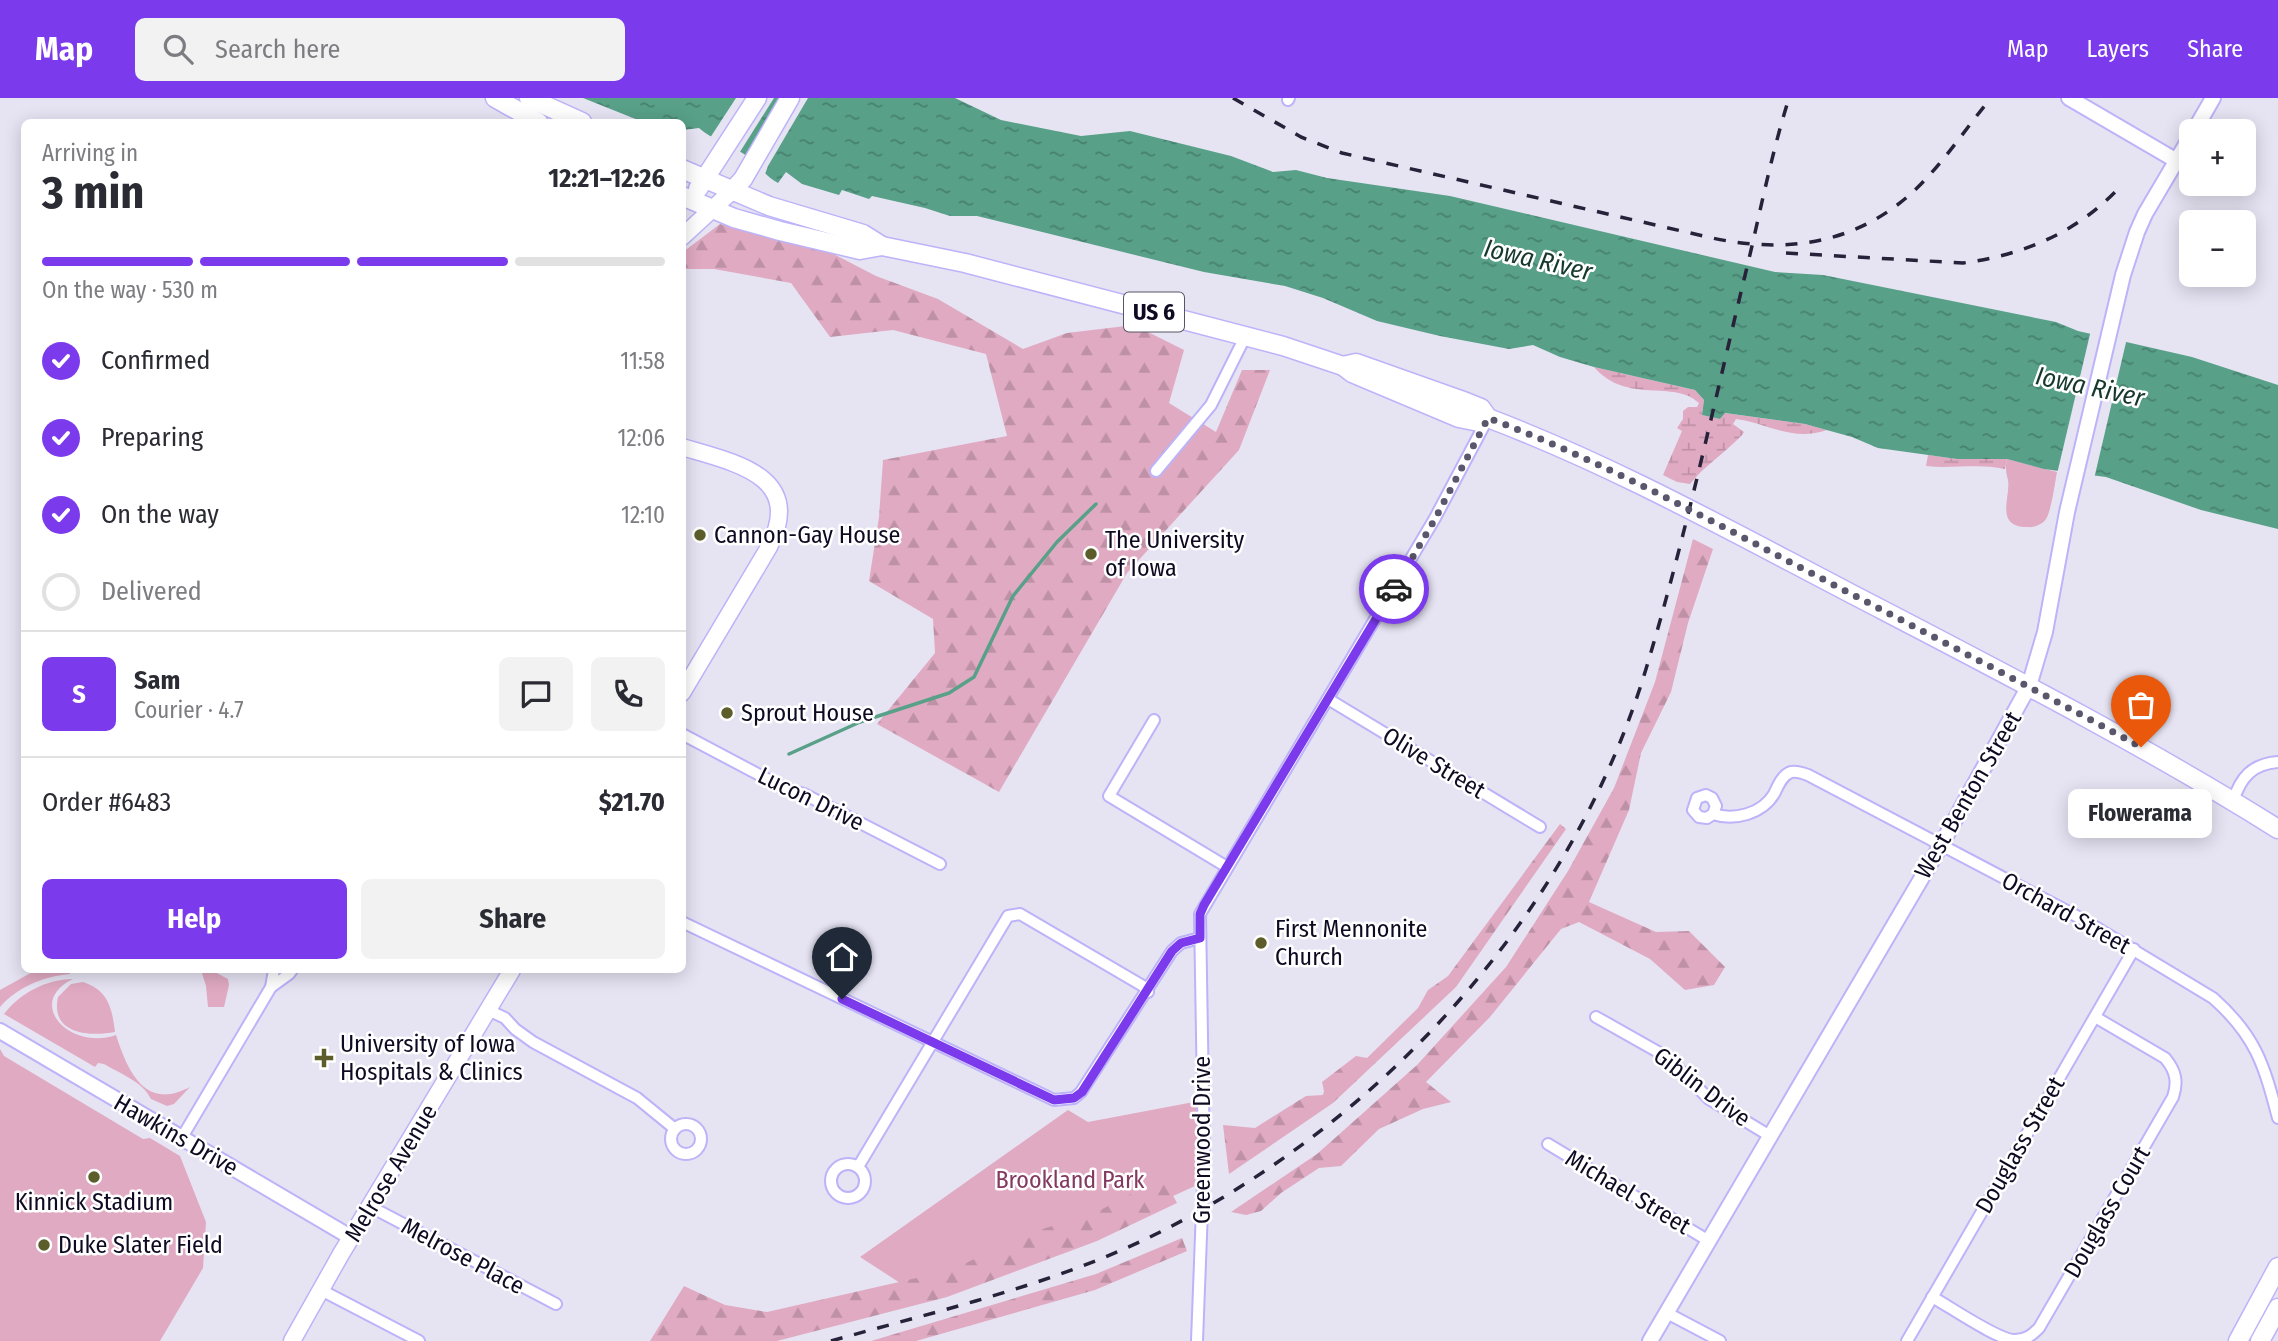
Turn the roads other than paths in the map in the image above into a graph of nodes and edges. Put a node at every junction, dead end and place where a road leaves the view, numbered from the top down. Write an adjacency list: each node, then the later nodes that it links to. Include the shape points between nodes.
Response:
1 (495, 98): 7 (main road)
2 (529, 98): 8 (main road)
3 (757, 98): 13 (main road)
4 (790, 98): 14 (main road)
5 (2069, 98): 11 (street)
6 (2213, 98): 9 (street)
7 (533, 119)
8 (575, 119)
9 (2201, 119)
10 (2179, 157): 11 (street, West Benton Street)
11 (2177, 161): 25 (street, West Benton Street, via 2137,232 2123,275)
12 (686, 171): 13 (main road, US 6)
13 (705, 179): 14 (main road, US 6); 15 (main road)
14 (732, 191): 17 (main road); 19 (main road, US 6, via 863,234)
15 (686, 201)
16 (686, 202): 17 (main road, US 6)
17 (712, 209): 18 (main road); 19 (main road, US 6, via 779,232 860,250)
18 (686, 233)
19 (882, 246): 20 (main road, US 6, via 965,263)
20 (1245, 337): 21 (main road, US 6, via 1343,366 1459,418 1479,422); 23 (street, via 1211,405)
21 (1488, 418): 25 (main road, US 6, via 1646,488); 26 (street, Greenwood Drive, via 1435,519)
22 (686, 448): 24 (main road, via 761,476 780,502 780,519 769,547)
23 (1156, 471)
24 (686, 686)
25 (2029, 687): 30 (main road, US 6); 35 (street, West Benton Street)
26 (1328, 699): 33 (street, Olive Street); 37 (street, Greenwood Drive)
27 (1154, 720): 37 (street, via 1109,796)
28 (686, 736): 36 (street, Lucon Drive)
29 (2278, 762): 30 (street, via 2251,770 2238,785)
30 (2233, 801): 32 (main road, US 6); 34 (main road, US 6)
31 (1713, 814): 35 (street, Orchard Street, via 1735,817 1759,808 1791,772 1808,775)
32 (2278, 818)
33 (1540, 827)
34 (2278, 829)
35 (1941, 845): 40 (street, Orchard Street); 53 (street, West Benton Street)
36 (940, 864)
37 (1227, 867): 39 (street, Greenwood Drive, via 1200,914)
38 (686, 924): 50 (street)
39 (1200, 938): 45 (street, via 1177,946); 68 (street, Greenwood Drive, via 1204,1182)
40 (2134, 949): 48 (street, Douglass Street); 51 (street, Orchard Street, via 2213,998 2242,1026 2258,1051)
41 (273, 973): 44 (street)
42 (290, 973): 44 (street)
43 (511, 973): 46 (main road, Melrose Avenue)
44 (271, 987): 54 (street)
45 (1148, 992): 50 (street, via 1074,1098 1054,1100); 50 (street, via 1014,914 1004,920)
46 (488, 1010): 52 (street, via 533,1042 637,1098); 57 (main road, Melrose Avenue)
47 (1596, 1017): 53 (street, Giblin Drive, via 1667,1057 1709,1099)
48 (2095, 1017): 62 (street, Douglass Street); 62 (street, Douglass Court, via 2172,1066 2176,1079 2173,1097 2039,1328 2025,1339 2007,1340)
49 (0, 1031): 54 (street, Hawkins Drive)
50 (933, 1043): 56 (street)
51 (2278, 1118)
52 (675, 1129)
53 (1770, 1136): 59 (street, West Benton Street)
54 (181, 1139): 58 (street, Hawkins Drive)
55 (1548, 1144): 59 (street, Michael Street)
56 (858, 1167)
57 (371, 1207): 58 (main road, Melrose Avenue); 63 (street, Melrose Place)
58 (352, 1238): 61 (main road, Melrose Avenue)
59 (1709, 1241): 65 (street, West Benton Street)
60 (2278, 1267): 72 (main road)
61 (321, 1290): 66 (main road, Melrose Avenue); 67 (street)
62 (1932, 1297): 71 (street, Douglass Street)
63 (556, 1304)
64 (2278, 1308): 73 (main road)
65 (1667, 1313): 69 (street, West Benton Street); 70 (street)
66 (292, 1341)
67 (419, 1341)
68 (1197, 1341)
69 (1650, 1341)
70 (1720, 1341)
71 (1906, 1341)
72 (2238, 1341)
73 (2260, 1341)

